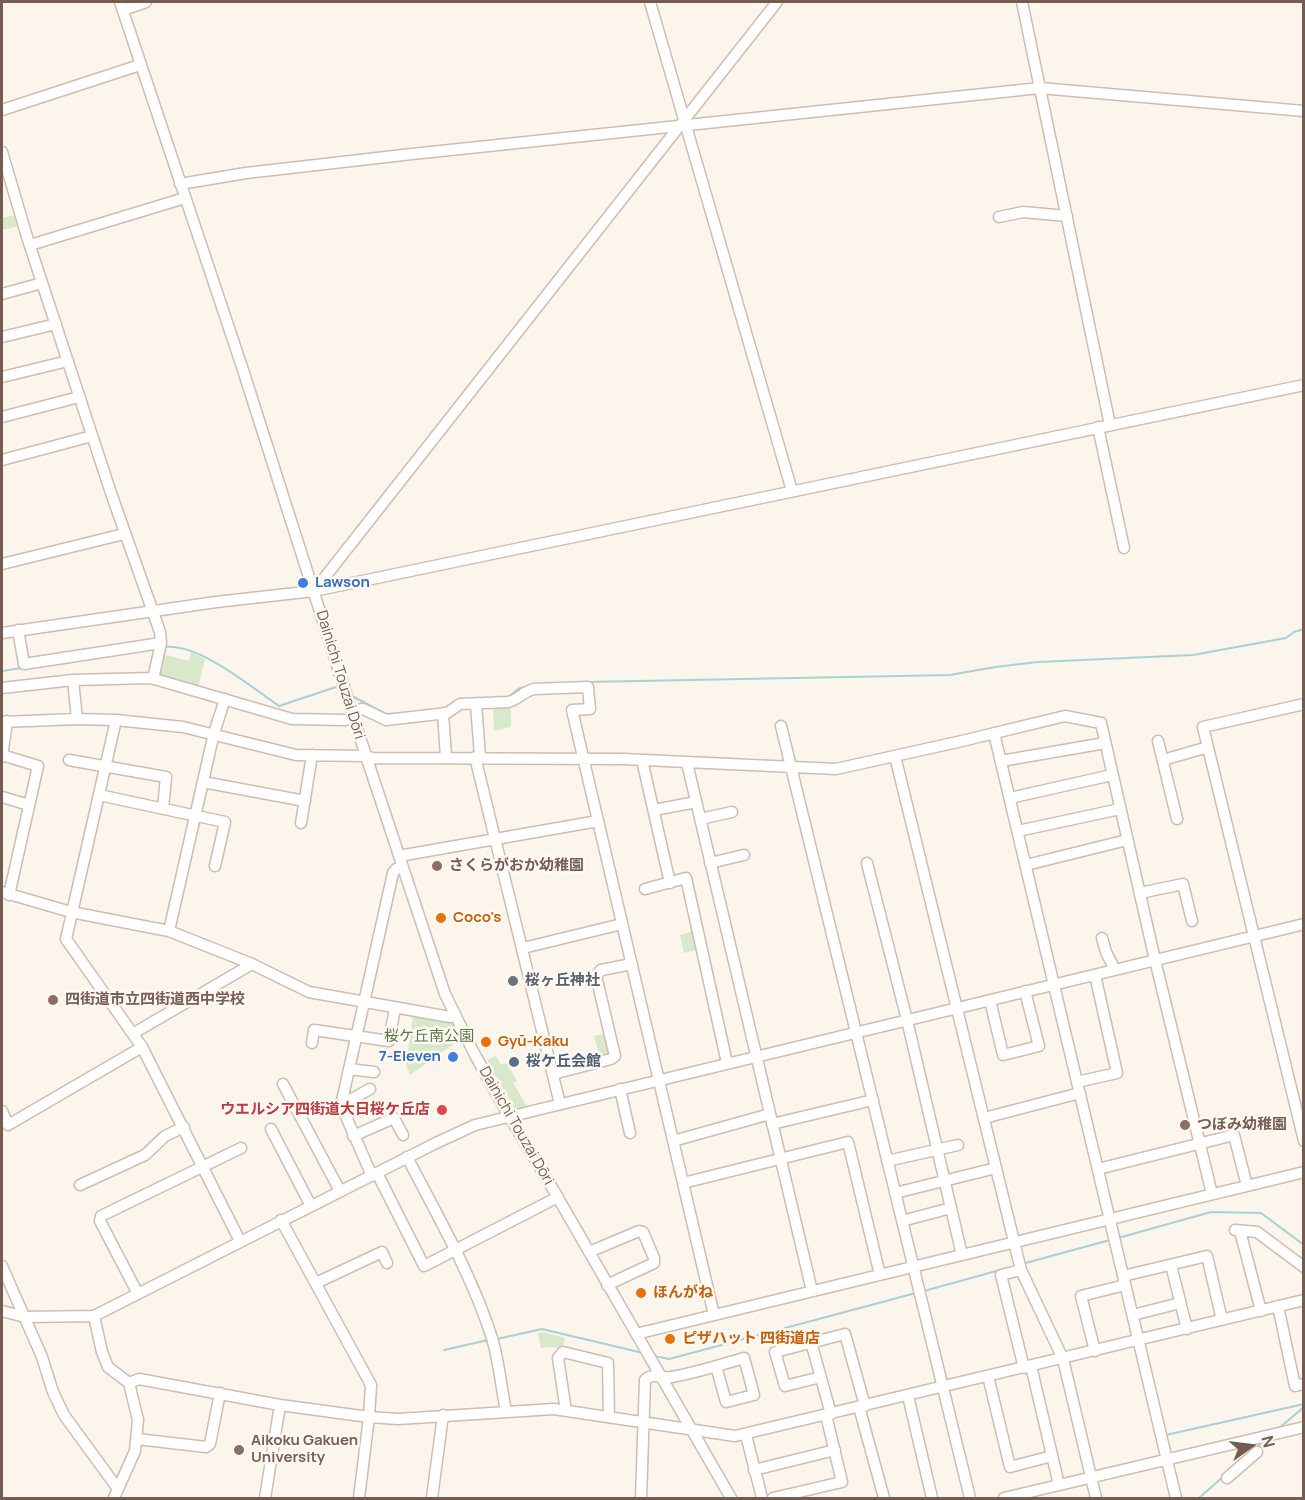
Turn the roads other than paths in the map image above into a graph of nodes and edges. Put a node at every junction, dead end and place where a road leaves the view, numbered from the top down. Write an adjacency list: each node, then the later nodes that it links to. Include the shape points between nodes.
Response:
1 (147, 2): 5 (street)
2 (650, 2): 10 (street)
3 (777, 2): 10 (street)
4 (1022, 2): 7 (street)
5 (121, 6): 6 (street, Dainichi Touzai Dōri)
6 (140, 65): 8 (street); 13 (street, Dainichi Touzai Dōri)
7 (1040, 88): 9 (street); 10 (street); 15 (street)
8 (2, 110)
9 (1304, 111)
10 (683, 124): 13 (street, via 246,173); 31 (street); 35 (street)
11 (2, 152): 12 (street)
12 (4, 168): 17 (street)
13 (180, 184): 14 (street, Dainichi Touzai Dōri)
14 (185, 198): 17 (street); 35 (street, Dainichi Touzai Dōri)
15 (1067, 216): 16 (street, via 1023,212); 27 (street)
16 (999, 217)
17 (30, 245): 18 (street)
18 (42, 283): 19 (street); 20 (street)
19 (2, 294)
20 (56, 324): 21 (street); 22 (street)
21 (2, 337)
22 (68, 361): 23 (street); 25 (street)
23 (2, 377)
24 (1304, 385): 27 (street)
25 (79, 397): 26 (street); 29 (street)
26 (2, 417)
27 (1110, 425): 28 (street)
28 (1098, 428): 31 (street); 33 (street)
29 (92, 436): 30 (street); 32 (street)
30 (2, 459)
31 (792, 491): 35 (street)
32 (124, 534): 34 (street); 36 (street)
33 (1124, 549)
34 (2, 564)
35 (314, 591): 36 (street); 47 (street, Dainichi Touzai Dōri)
36 (153, 610): 37 (street); 39 (street)
37 (18, 630): 38 (street); 39 (street, via 24,664)
38 (2, 633)
39 (161, 643): 40 (street)
40 (153, 679): 41 (street); 43 (street)
41 (73, 680): 42 (street); 48 (street)
42 (2, 688)
43 (225, 699): 47 (street, via 292,719 346,720); 52 (street)
44 (476, 704): 46 (street, via 460,704); 62 (street); 63 (street, via 514,701 534,689 588,687 590,709 572,710)
45 (1303, 706): 56 (street, via 1203,727)
46 (443, 713): 47 (street, via 386,720 363,709); 61 (street)
47 (352, 714): 59 (street, Dainichi Touzai Dōri)
48 (77, 719): 49 (street); 50 (street)
49 (116, 720): 52 (street); 69 (street)
50 (4, 722): 58 (street)
51 (781, 726): 70 (street)
52 (214, 733): 57 (street, via 296,755); 72 (street)
53 (994, 733): 55 (street, via 1065,716 1101,723); 60 (street); 67 (street)
54 (1158, 741): 66 (street)
55 (1105, 743): 67 (street); 71 (street)
56 (1208, 747): 66 (street); 107 (street)
57 (312, 755): 59 (street); 76 (street)
58 (2, 756): 78 (street, via 38,766)
59 (366, 756): 61 (street); 92 (street, Dainichi Touzai Dōri)
60 (895, 756): 70 (street, via 836,769); 120 (street)
61 (446, 757): 62 (street)
62 (477, 757): 63 (street); 89 (street)
63 (583, 759): 65 (street); 86 (street)
64 (69, 760): 69 (street)
65 (642, 760): 68 (street); 81 (street)
66 (1163, 760): 85 (street)
67 (1001, 761): 75 (street)
68 (687, 763): 70 (street); 77 (street)
69 (105, 766): 73 (street); 80 (street, via 166,777)
70 (792, 768): 123 (street)
71 (1113, 775): 75 (street); 79 (street)
72 (203, 782): 76 (street); 83 (street)
73 (99, 795): 80 (street); 102 (street)
74 (2, 797): 78 (street)
75 (1010, 798): 88 (street)
76 (305, 801): 87 (street)
77 (696, 802): 81 (street); 84 (street)
78 (29, 805): 100 (street)
79 (1120, 808): 88 (street); 90 (street)
80 (163, 809): 83 (street)
81 (654, 810): 98 (street)
82 (732, 812): 84 (street)
83 (195, 816): 95 (street, via 225,822); 106 (street)
84 (700, 819): 93 (street)
85 (1177, 819)
86 (598, 821): 89 (street); 104 (street)
87 (301, 823)
88 (1018, 831): 96 (street)
89 (495, 838): 92 (street); 109 (street)
90 (1127, 840): 96 (street); 101 (street)
91 (744, 855): 93 (street)
92 (399, 856): 97 (street, Dainichi Touzai Dōri)
93 (710, 863): 128 (street)
94 (867, 863): 122 (street)
95 (215, 866)
96 (1026, 866): 115 (street)
97 (403, 867): 118 (street, via 393,873); 121 (street, Dainichi Touzai Dōri)
98 (670, 883): 99 (street); 129 (street, via 686,878)
99 (645, 889)
100 (5, 893): 102 (street)
101 (1140, 893): 103 (street, via 1183,884); 110 (street)
102 (71, 912): 106 (street); 124 (street, via 66,939)
103 (1192, 921)
104 (622, 924): 109 (street); 112 (street)
105 (1304, 924): 107 (street)
106 (169, 931): 111 (street)
107 (1254, 936): 110 (street); 151 (street)
108 (1102, 938): 113 (street)
109 (523, 948): 132 (street)
110 (1155, 960): 113 (street); 152 (street)
111 (252, 964): 118 (street, via 309,992); 124 (street)
112 (632, 964): 132 (street, via 600,970 596,976 615,1056); 133 (street)
113 (1115, 970): 114 (street)
114 (1095, 975): 115 (street); 135 (street, via 1117,1073)
115 (1054, 984): 116 (street); 135 (street)
116 (1026, 991): 117 (street); 117 (street, via 1039,1046 1003,1055)
117 (990, 1000): 120 (street)
118 (364, 1002): 119 (street); 125 (street)
119 (395, 1008): 121 (street); 125 (street, via 389,1041)
120 (957, 1008): 122 (street); 143 (street)
121 (454, 1015): 142 (street, Dainichi Touzai Dōri)
122 (907, 1020): 123 (street); 155 (street)
123 (856, 1032): 128 (street); 138 (street)
124 (134, 1033): 127 (street)
125 (357, 1037): 126 (street, via 314,1030); 130 (street)
126 (312, 1043)
127 (142, 1047): 141 (street, via 8,1125); 145 (street)
128 (756, 1057): 129 (street); 144 (street)
129 (728, 1064): 133 (street)
130 (349, 1069): 131 (street); 140 (street)
131 (374, 1072)
132 (553, 1074): 139 (street)
133 (659, 1080): 137 (street); 150 (street)
134 (283, 1084): 168 (street)
135 (1079, 1088): 143 (street); 161 (street)
136 (370, 1089): 140 (street)
137 (620, 1089): 139 (street); 147 (street)
138 (873, 1100): 144 (street); 158 (street)
139 (560, 1104): 142 (street)
140 (341, 1105): 149 (street)
141 (2, 1111)
142 (509, 1116): 156 (street, via 472,1126); 171 (street, Dainichi Touzai Dōri)
143 (984, 1118): 160 (street)
144 (771, 1119): 150 (street); 157 (street)
145 (183, 1127): 159 (street); 166 (street, via 165,1136 145,1155)
146 (271, 1129): 172 (street)
147 (630, 1133)
148 (403, 1135): 149 (street, via 394,1118)
149 (353, 1136): 163 (street)
150 (673, 1141): 165 (street)
151 (1304, 1141)
152 (1200, 1143): 161 (street); 167 (street, via 1234,1135); 170 (street)
153 (958, 1145): 155 (street)
154 (241, 1148): 159 (street)
155 (938, 1149): 158 (street); 164 (street)
156 (407, 1157): 163 (street); 179 (street)
157 (780, 1158): 165 (street); 188 (street, via 848,1142); 192 (street)
158 (887, 1161): 169 (street)
159 (204, 1166): 177 (street); 193 (street, via 101,1216 100,1221)
160 (996, 1168): 164 (street); 178 (street)
161 (1098, 1169): 174 (street)
162 (1304, 1172): 167 (street)
163 (374, 1174): 168 (street); 179 (street, via 424,1266)
164 (945, 1181): 169 (street); 173 (street)
165 (683, 1183): 199 (street)
166 (80, 1185)
167 (1247, 1186): 170 (street)
168 (340, 1191): 172 (street)
169 (895, 1193): 176 (street)
170 (1212, 1194): 174 (street)
171 (558, 1197): 179 (street); 180 (street, Dainichi Touzai Dōri)
172 (310, 1206): 175 (street)
173 (951, 1208): 176 (street); 181 (street)
174 (1110, 1219): 178 (street); 189 (street)
175 (281, 1220): 177 (street); 190 (street)
176 (902, 1221): 185 (street)
177 (240, 1241): 193 (street)
178 (1014, 1242): 181 (street); 187 (street)
179 (455, 1251): 222 (street, via 492,1339)
180 (588, 1252): 191 (street, Dainichi Touzai Dōri); 191 (street, via 643,1232 654,1263)
181 (962, 1255): 185 (street)
182 (387, 1263): 190 (street, via 382,1252)
183 (1171, 1265): 189 (street); 195 (street); 203 (street, via 1207,1256)
184 (2, 1266): 202 (street)
185 (913, 1266): 188 (street); 217 (street)
186 (1304, 1268): 198 (street, via 1257,1233 1237,1230)
187 (1021, 1270): 209 (street); 211 (street, via 1001,1275)
188 (880, 1275): 192 (street)
189 (1124, 1280): 200 (street); 208 (street, via 1081,1296)
190 (316, 1284): 226 (street, via 371,1385)
191 (608, 1285): 205 (street, Dainichi Touzai Dōri)
192 (812, 1291): 199 (street)
193 (138, 1294): 201 (street)
194 (1304, 1300): 196 (street)
195 (1180, 1303): 200 (street); 204 (street)
196 (1278, 1306): 198 (street); 216 (street, via 1295,1386)
197 (2, 1311): 202 (street)
198 (1261, 1311): 203 (street)
199 (714, 1315): 205 (street)
200 (1133, 1315): 206 (street)
201 (94, 1316): 202 (street); 215 (street, via 108,1367)
202 (25, 1317): 241 (street, via 64,1415)
203 (1222, 1320): 204 (street)
204 (1186, 1329): 206 (street)
205 (636, 1334): 213 (street, Dainichi Touzai Dōri)
206 (1138, 1340): 208 (street); 236 (street)
207 (811, 1342): 214 (street); 214 (street, via 776,1352 785,1386); 221 (street, via 845,1334)
208 (1095, 1351): 209 (street)
209 (1063, 1359): 211 (street); 238 (street)
210 (716, 1366): 210 (street, via 744,1358 754,1395 726,1402); 213 (street)
211 (1028, 1367): 212 (street); 235 (street)
212 (988, 1376): 217 (street); 235 (street, via 1010,1467)
213 (660, 1377): 228 (street, via 645,1380); 229 (street, Dainichi Touzai Dōri)
214 (821, 1377): 225 (street)
215 (129, 1383): 218 (street, via 139,1378); 232 (street, via 138,1420)
216 (1304, 1384)
217 (943, 1387): 219 (street); 251 (street)
218 (220, 1394): 220 (street); 232 (street, via 210,1444 206,1447)
219 (908, 1396): 221 (street); 250 (street)
220 (280, 1405): 226 (street); 242 (street)
221 (862, 1407): 225 (street); 249 (street)
222 (506, 1411): 223 (street); 224 (street)
223 (566, 1411): 227 (street); 227 (street, via 558,1358 563,1352 608,1364)
224 (443, 1415): 226 (street); 244 (street)
225 (829, 1415): 231 (street); 234 (street)
226 (369, 1417): 243 (street)
227 (609, 1417): 228 (street)
228 (644, 1423): 229 (street); 245 (street)
229 (691, 1430): 231 (street); 246 (street, Dainichi Touzai Dōri)
230 (1303, 1430): 233 (street)
231 (746, 1435): 237 (street)
232 (137, 1439): 241 (street, via 132,1461)
233 (1251, 1440): 236 (street); 239 (street, via 1258,1456)
234 (835, 1450): 237 (street); 248 (street, via 842,1482 826,1491)
235 (1052, 1456): 240 (street)
236 (1167, 1459): 238 (street); 254 (street)
237 (754, 1470): 247 (street)
238 (1091, 1478): 240 (street); 253 (street)
239 (1227, 1478)
240 (1059, 1485): 252 (street)
241 (116, 1494)
242 (265, 1498)
243 (359, 1498)
244 (432, 1498)
245 (641, 1498)
246 (731, 1498)
247 (762, 1498)
248 (773, 1498)
249 (884, 1498)
250 (932, 1498)
251 (970, 1498)
252 (1004, 1498)
253 (1096, 1498)
254 (1176, 1498)

